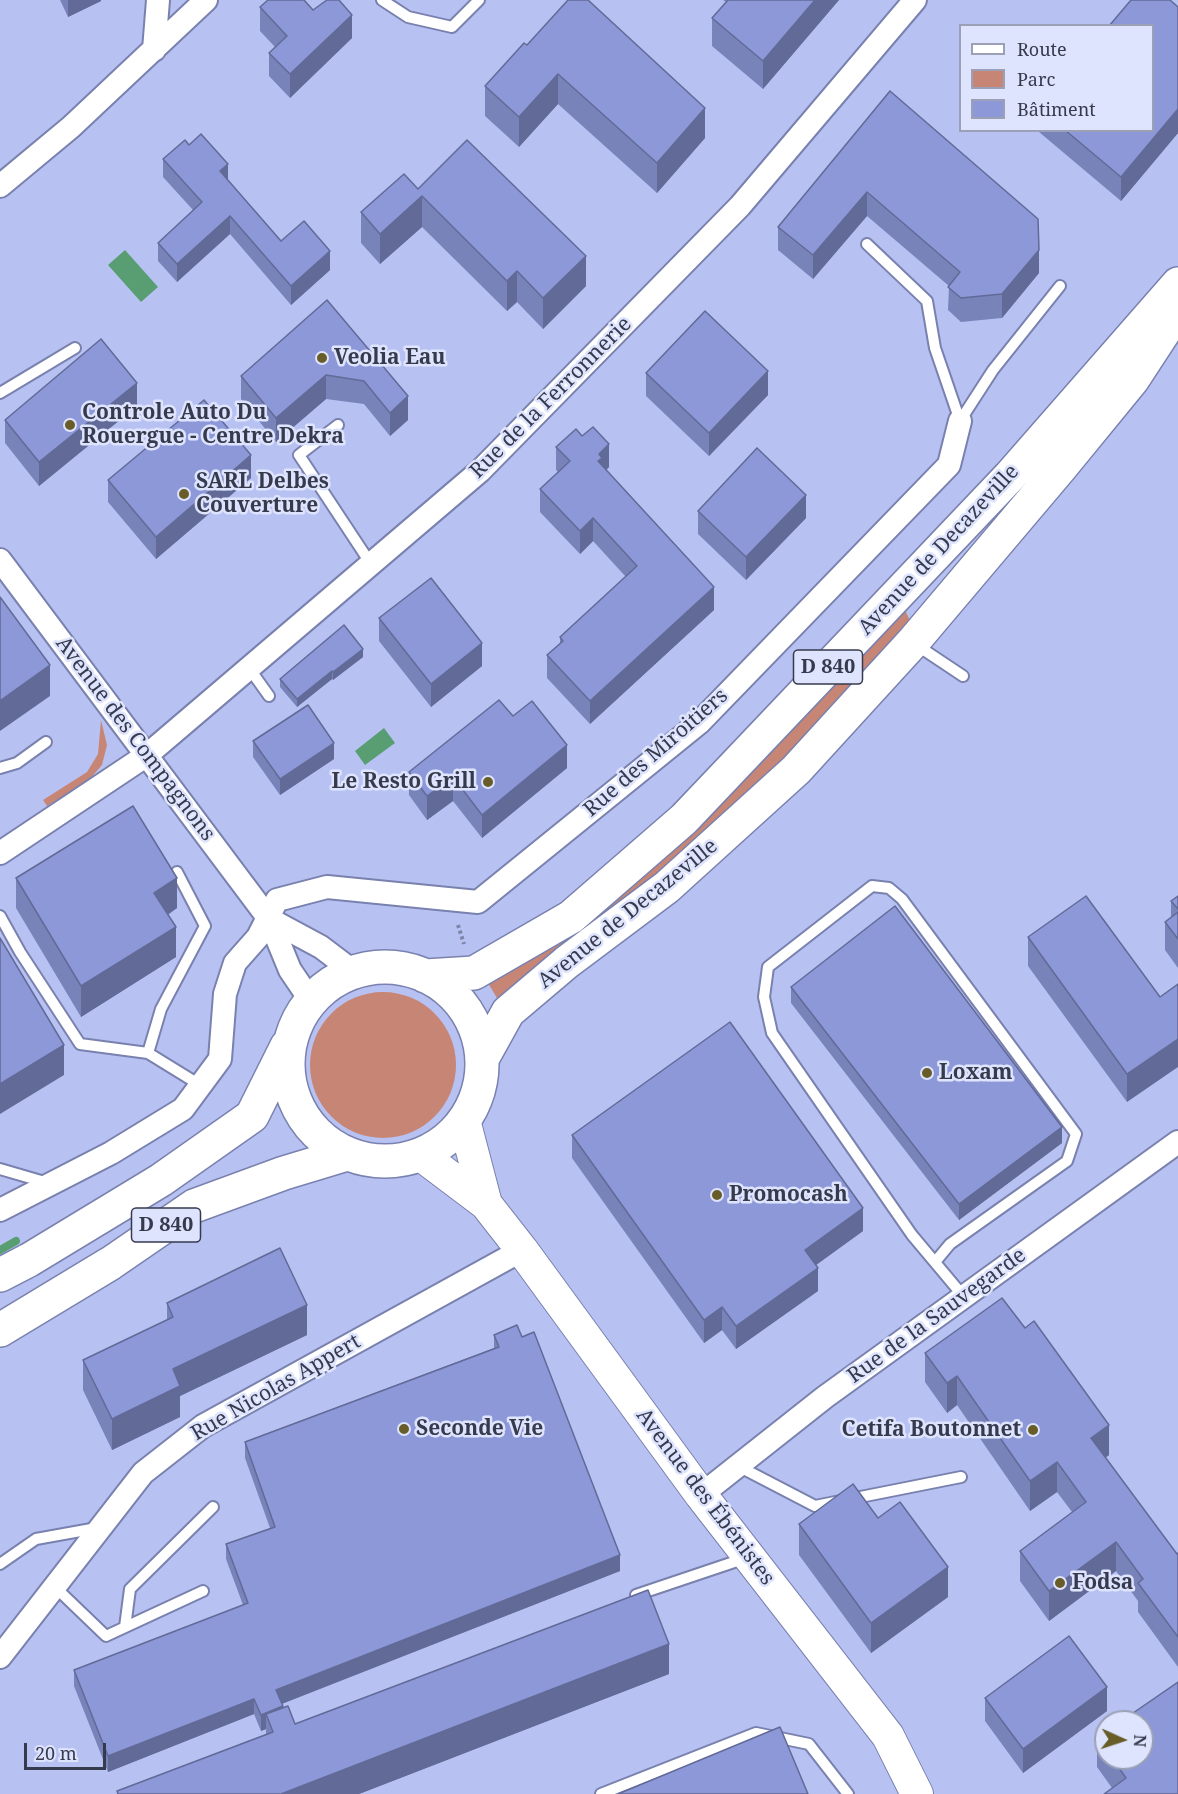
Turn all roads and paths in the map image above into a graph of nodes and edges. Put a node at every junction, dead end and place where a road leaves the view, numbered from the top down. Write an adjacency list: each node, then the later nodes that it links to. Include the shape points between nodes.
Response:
1 (158, 0): 6 (street)
2 (206, 0): 6 (street)
3 (382, 0): 4 (lane, via 408,17 452,27)
4 (479, 0)
5 (915, 0): 19 (street, Rue de la Ferronnerie, via 731,214 480,471)
6 (154, 50): 7 (street)
7 (0, 186)
8 (867, 244): 16 (lane, via 927,302 935,348)
9 (1178, 284): 34 (main road, Avenue de Decazeville / D 840, via 1010,476 684,819 571,917 474,973)
10 (1060, 285): 16 (lane, via 993,370)
11 (1178, 310): 14 (main road, Avenue de Decazeville / D 840)
12 (1178, 341): 14 (street)
13 (75, 348): 15 (lane)
14 (1133, 379): 20 (main road, Avenue de Decazeville / D 840)
15 (0, 393)
16 (960, 421): 30 (street, Rue des Miroitiers, via 949,465 699,723 478,902 327,887 277,900)
17 (338, 425): 19 (lane, via 299,455)
18 (0, 560): 25 (street, Avenue des Compagnons)
19 (371, 564): 21 (street, Rue de la Ferronnerie)
20 (913, 642): 22 (lane); 38 (main road, Avenue de Decazeville / D 840, via 796,770 667,887 508,1012)
21 (249, 668): 23 (lane); 25 (street, Rue de la Ferronnerie)
22 (963, 676)
23 (269, 696)
24 (46, 742): 26 (lane, via 17,764)
25 (147, 755): 27 (street, Rue de la Ferronnerie); 30 (street, Avenue des Compagnons)
26 (0, 768)
27 (0, 853)
28 (177, 872): 37 (lane, via 205,926 161,1009)
29 (0, 916): 37 (lane, via 80,1044)
30 (269, 919): 33 (street, Avenue des Compagnons, via 321,947); 35 (street, Avenue des Compagnons, via 290,970); 39 (street, via 235,963 225,994 220,1059)
31 (458, 924): 32 (path)
32 (465, 945)
33 (354, 972): 34 (main road, via 390,967); 35 (main road, via 338,979)
34 (425, 976): 38 (main road, via 447,990 465,1010 474,1025)
35 (311, 1001): 36 (main road)
36 (292, 1037): 42 (main road, via 288,1072 297,1106 318,1134); 50 (main road, D 840, via 252,1116 161,1179)
37 (148, 1053): 39 (lane)
38 (482, 1059): 40 (main road, via 478,1091)
39 (200, 1085): 45 (street, via 183,1109)
40 (464, 1120): 43 (main road, via 445,1140); 46 (street, Avenue des Ébénistes)
41 (1178, 1142): 51 (street, Rue de la Sauvegarde)
42 (347, 1154): 43 (main road, via 384,1162); 52 (main road, D 840, via 194,1206 111,1263)
43 (421, 1155): 46 (street, Avenue des Ébénistes)
44 (0, 1169): 45 (lane)
45 (51, 1184): 47 (street)
46 (486, 1204): 48 (street, Avenue des Ébénistes)
47 (0, 1210)
48 (522, 1250): 55 (street, Avenue des Ébénistes); 57 (street, Rue Nicolas Appert, via 203,1426 143,1473)
49 (935, 1262): 49 (lane, via 912,1235 772,1033 764,997 768,967 872,886 889,888 903,899 1076,1134 1067,1161 950,1244); 51 (lane)
50 (0, 1275)
51 (964, 1297): 53 (street, Rue de la Sauvegarde, via 825,1397)
52 (0, 1330)
53 (738, 1466): 54 (lane, via 815,1506); 55 (street, Rue de la Sauvegarde)
54 (961, 1477)
55 (701, 1495): 58 (street, Avenue des Ébénistes)
56 (213, 1507): 63 (lane, via 130,1589)
57 (100, 1528): 59 (lane, via 36,1539); 60 (street, Rue Nicolas Appert)
58 (749, 1557): 62 (lane); 65 (street, Avenue des Ébénistes, via 888,1736)
59 (0, 1564)
60 (55, 1587): 63 (lane, via 106,1636); 64 (street, Rue Nicolas Appert)
61 (203, 1591): 63 (lane)
62 (626, 1599)
63 (125, 1627)
64 (0, 1657)
65 (913, 1791)
66 (601, 1794): 67 (lane, via 756,1733 809,1744)
67 (848, 1794)

